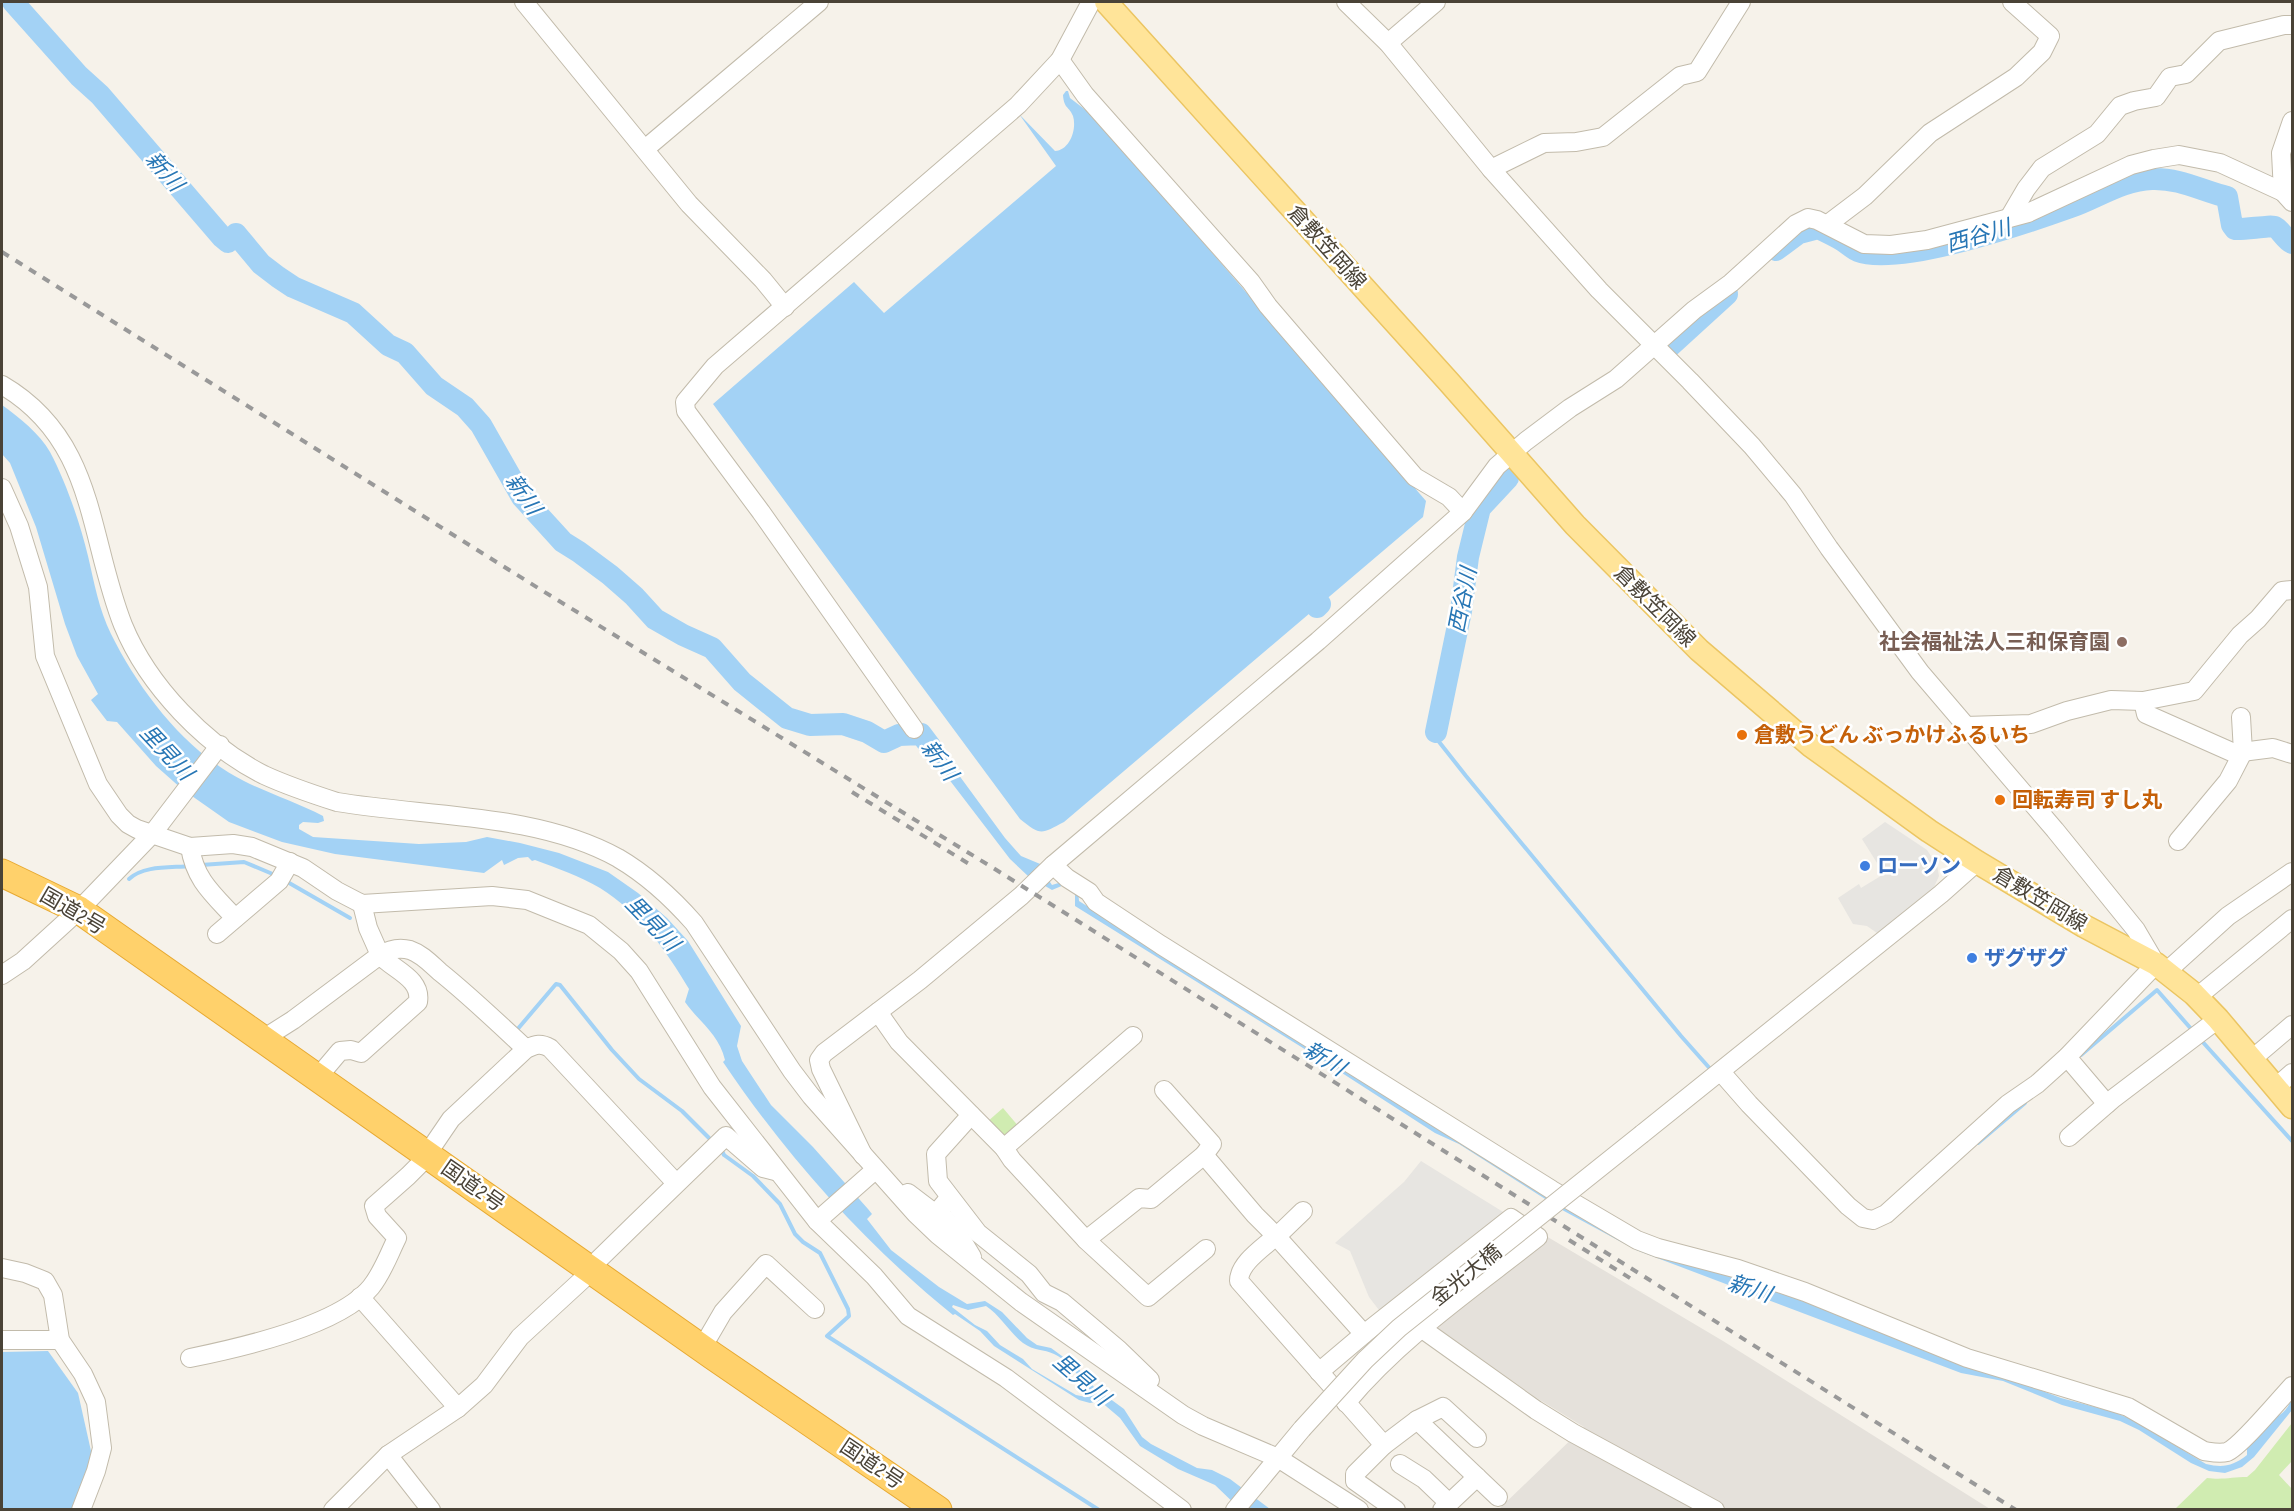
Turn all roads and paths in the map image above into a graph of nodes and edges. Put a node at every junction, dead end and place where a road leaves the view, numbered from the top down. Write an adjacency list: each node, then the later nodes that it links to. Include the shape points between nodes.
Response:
1 (524, 2): 13 (street)
2 (1091, 2): 11 (street)
3 (1106, 2): 21 (main road, 倉敷笠岡線)
4 (1346, 2): 10 (street)
5 (1436, 2): 10 (street)
6 (1741, 2): 14 (street, via 1697,72 1680,76 1603,137 1544,143)
7 (2012, 2): 17 (street, via 2050,36 2042,52 2016,78 1930,133 1865,196)
8 (814, 4): 13 (street)
9 (2292, 25): 16 (street, via 2219,41 2186,74 2170,77 2156,97 2120,106 2097,134 2042,168)
10 (1388, 43): 14 (street)
11 (1060, 60): 18 (street, via 1018,105); 23 (street, via 1085,95 1251,282 1415,477 1449,497)
12 (2292, 121): 15 (street, via 2281,153)
13 (645, 149): 18 (street, via 689,204)
14 (1491, 169): 19 (street)
15 (2288, 197): 16 (street, via 2220,163 2179,155 2132,165)
16 (2009, 218): 17 (street, via 1948,236 1891,245 1864,244)
17 (1828, 224): 19 (street, via 1808,218 1796,224)
18 (785, 307): 28 (street, via 715,366 685,402 686,411)
19 (1654, 346): 21 (street, via 1616,379 1570,408); 27 (street, via 1752,446 1793,495 1901,647)
20 (2, 385): 29 (street, via 43,419 68,454 78,473 124,626 165,695)
21 (1511, 454): 23 (street); 35 (main road, 倉敷笠岡線, via 1648,600 1751,696 1810,745)
22 (2, 488): 32 (street, via 38,587 45,656 98,784 128,824 137,829)
23 (1462, 512): 36 (street, via 1318,641)
24 (2292, 590): 25 (street, via 2282,591 2194,690)
25 (2143, 701): 27 (street, via 2111,700 2031,724); 30 (street, via 2146,714 2234,753)
26 (2241, 717): 30 (street)
27 (1965, 726): 46 (street, via 2136,930)
28 (914, 729)
29 (218, 747): 32 (street); 67 (street, via 263,774 337,802 533,827 593,846 631,867 657,886 694,923 792,1071)
30 (2243, 752): 31 (street, via 2273,748); 33 (street, via 2228,781)
31 (2292, 754)
32 (157, 828): 34 (street); 41 (street)
33 (2178, 841)
34 (192, 860): 39 (street, via 233,844 252,847); 42 (street, via 201,882)
35 (1977, 862): 46 (main road, 倉敷笠岡線); 57 (street, 金光大橋)
36 (1053, 865): 49 (street, via 1021,896); 91 (street, via 1089,892 1096,902 1161,945 1637,1240 1805,1292 1967,1358 2128,1407 2191,1445 2210,1452 2227,1452 2239,1444)
37 (2292, 872): 46 (street)
38 (2, 873): 41 (highway, 国道2号)
39 (284, 873): 40 (street, via 303,868); 42 (street)
40 (362, 904): 45 (street); 69 (street, via 492,896 526,900 589,925 639,971 712,1087)
41 (79, 910): 47 (street); 53 (highway, 国道2号)
42 (235, 918): 44 (street)
43 (2292, 919): 48 (street)
44 (217, 934)
45 (380, 955): 53 (street); 54 (street, via 399,948 421,956); 58 (street, via 409,977 419,995 417,1002 361,1053 340,1051)
46 (2161, 968): 48 (main road, 倉敷笠岡線); 56 (street)
47 (2, 975)
48 (2197, 997): 51 (main road, 倉敷笠岡線)
49 (878, 1012): 63 (street, via 899,1042); 67 (street, via 819,1060)
50 (2292, 1025): 55 (street)
51 (2202, 1029): 55 (main road, 倉敷笠岡線); 61 (street)
52 (1132, 1036): 65 (street)
53 (263, 1039): 58 (highway, 国道2号)
54 (526, 1049): 66 (street, via 451,1119); 71 (street, via 535,1044 550,1048)
55 (2251, 1060): 59 (main road, 倉敷笠岡線)
56 (2071, 1061): 57 (street, via 2008,1104 1886,1214 1873,1220 1863,1218 1848,1206); 61 (street)
57 (1717, 1075): 99 (street, 金光大橋, bridge, via 1399,1328 1365,1359)
58 (318, 1077): 66 (highway, 国道2号)
59 (2284, 1080): 62 (main road, 倉敷笠岡線)
60 (1164, 1090): 68 (street, via 1212,1144)
61 (2108, 1104): 64 (street)
62 (2292, 1107)
63 (971, 1114): 65 (street); 72 (street, via 936,1155)
64 (2068, 1137)
65 (1004, 1148): 76 (street)
66 (428, 1154): 80 (highway, 国道2号); 81 (street, via 374,1206 377,1216 397,1238 380,1272)
67 (862, 1155): 70 (street)
68 (1204, 1155): 75 (street); 76 (street, via 1150,1199 1138,1198)
69 (780, 1172): 71 (street, via 763,1168 726,1136); 74 (street)
70 (877, 1174): 72 (street, via 933,1212); 74 (street); 78 (street)
71 (676, 1183): 80 (street)
72 (944, 1204): 78 (street); 94 (street, via 1029,1274 1044,1293 1062,1302 1180,1403)
73 (1303, 1211): 75 (street)
74 (820, 1218): 108 (street, via 908,1316 1006,1377)
75 (1276, 1237): 85 (street); 90 (street, via 1239,1273 1239,1281)
76 (1086, 1240): 77 (street, via 1148,1297)
77 (1206, 1249)
78 (974, 1265): 94 (street)
79 (2, 1268): 87 (street, via 45,1281 53,1295)
80 (590, 1268): 88 (highway, 国道2号); 93 (street, via 520,1337 484,1385)
81 (360, 1297): 89 (street, via 312,1324 253,1345); 93 (street)
82 (815, 1309): 88 (street, via 766,1264 723,1312)
83 (1394, 1309): 84 (street); 84 (street, via 1510,1218 1538,1236); 85 (street)
84 (1422, 1328): 92 (street); 112 (street, via 1573,1433)
85 (1364, 1334): 90 (street)
86 (2, 1340): 87 (street)
87 (60, 1340): 104 (street, via 96,1402 102,1448)
88 (702, 1347): 107 (highway, 国道2号)
89 (190, 1358)
90 (1319, 1372): 92 (street)
91 (2292, 1386)
92 (1346, 1403): 97 (street)
93 (458, 1408): 98 (street)
94 (1183, 1415): 99 (street)
95 (1417, 1420): 96 (street, via 1443,1407); 97 (street); 101 (street)
96 (1477, 1438)
97 (1384, 1445): 111 (street, via 1355,1474 1355,1481)
98 (388, 1455): 105 (street); 106 (street)
99 (1274, 1463): 109 (street, 金光大橋); 110 (street)
100 (1400, 1464): 103 (street, via 1424,1479)
101 (1477, 1477): 102 (street); 103 (street)
102 (1498, 1497)
103 (1445, 1506)
104 (81, 1509)
105 (333, 1509)
106 (431, 1509)
107 (938, 1509)
108 (1182, 1509)
109 (1235, 1509)
110 (1359, 1509)
111 (1396, 1509)
112 (1715, 1509)

